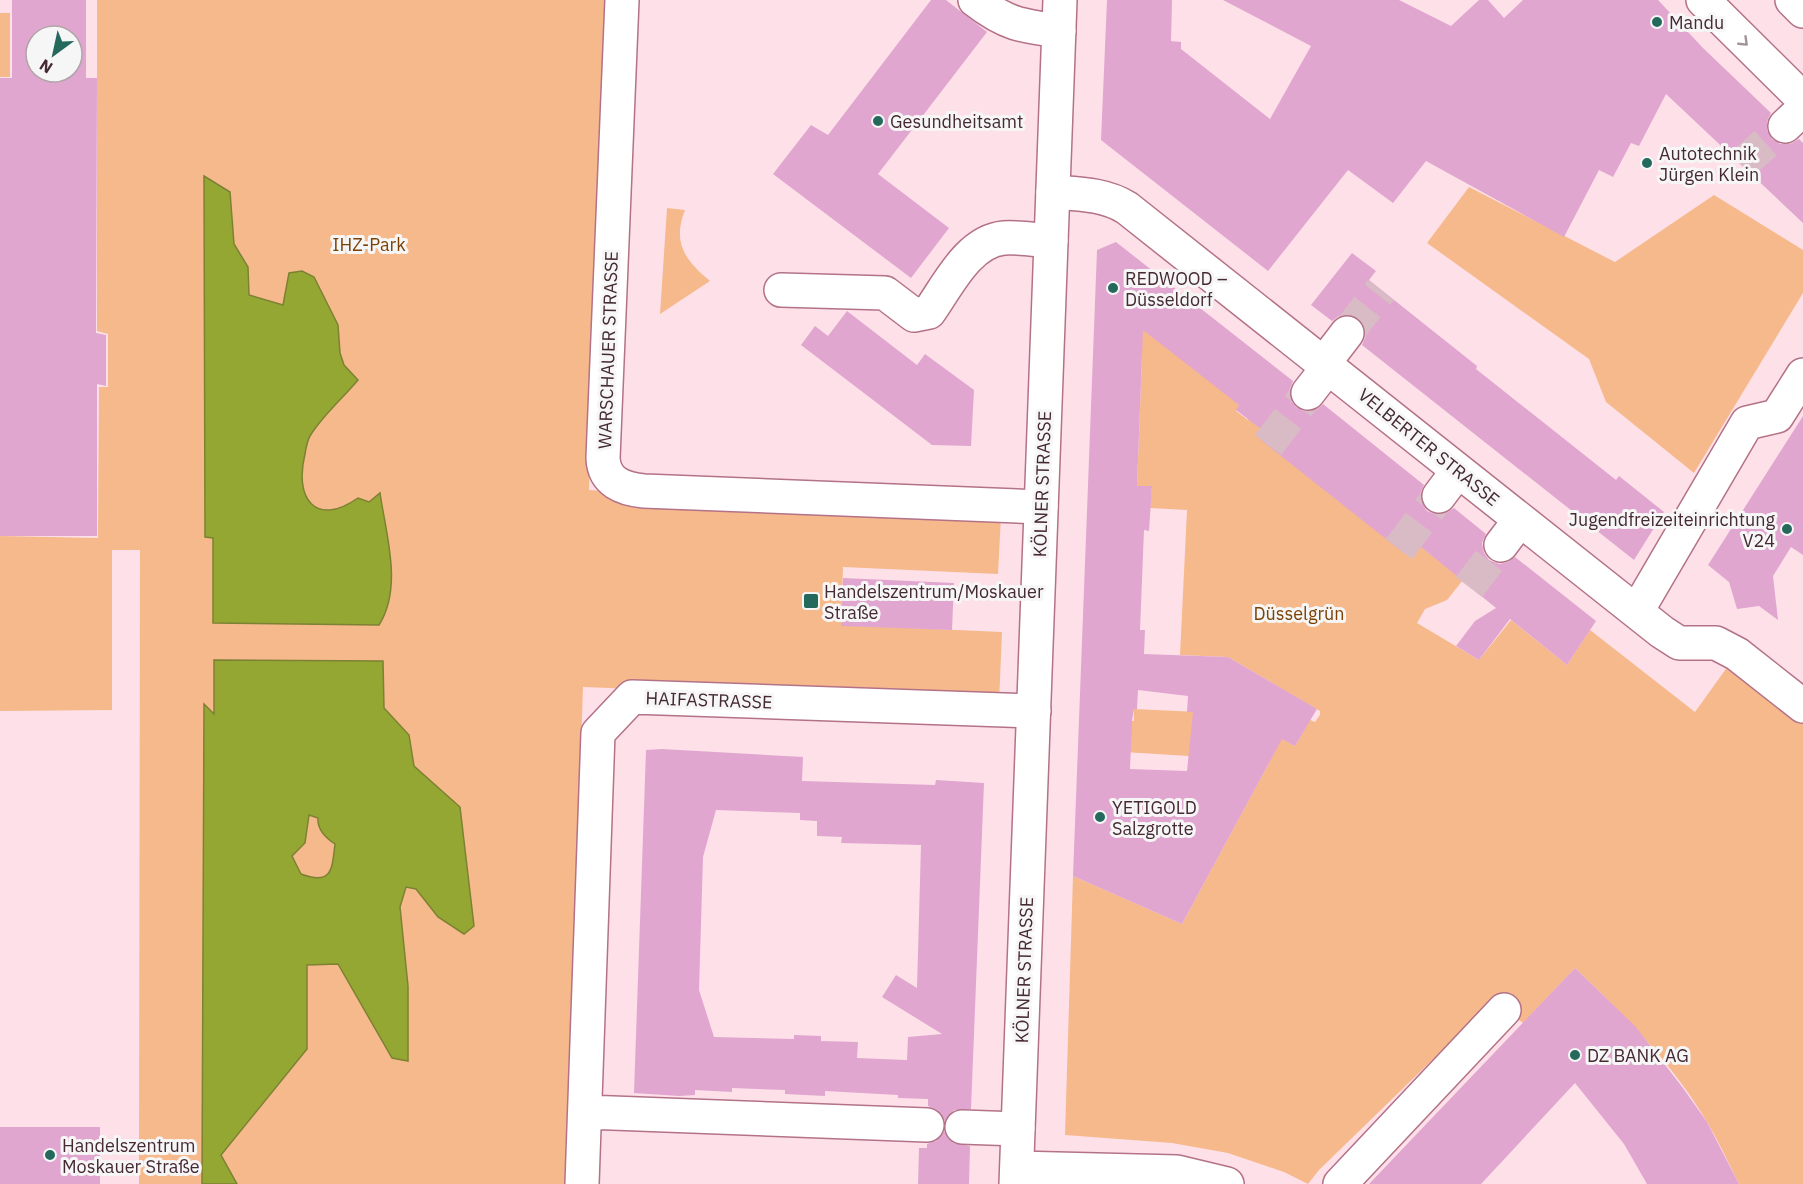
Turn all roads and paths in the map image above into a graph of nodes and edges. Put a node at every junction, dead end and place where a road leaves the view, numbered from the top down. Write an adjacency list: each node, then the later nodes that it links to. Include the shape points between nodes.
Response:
1 (622, 0): 15 (street, WARSCHAUER STRASSE, via 603,458 609,478 628,490)
2 (975, 0): 6 (street, via 1016,25)
3 (1703, 0): 7 (street, one-way to 7)
4 (1792, 0): 5 (street)
5 (1803, 11)
6 (1060, 16): 8 (street, KÖLNER STRASSE)
7 (1803, 99)
8 (1053, 192): 9 (street, KÖLNER STRASSE); 12 (street, VELBERTER STRASSE, via 1116,201)
9 (1051, 241): 10 (street, via 989,241 971,254 929,312 914,315 885,293); 15 (street, KÖLNER STRASSE)
10 (781, 290)
11 (1347, 333): 12 (street)
12 (1326, 364): 14 (street); 16 (street, VELBERTER STRASSE, via 1448,484 1511,532)
13 (1803, 375): 16 (street, via 1777,416 1748,423)
14 (1308, 393)
15 (1041, 507): 18 (street, KÖLNER STRASSE)
16 (1637, 611): 17 (street, VELBERTER STRASSE, via 1679,643 1716,643 1737,654)
17 (1803, 706)
18 (1034, 711): 20 (street, HAIFASTRASSE, via 632,697 598,734); 23 (street, KÖLNER STRASSE)
19 (1504, 1010): 27 (street)
20 (586, 1112): 21 (street); 25 (street, HAIFASTRASSE)
21 (927, 1125)
22 (962, 1127): 23 (street)
23 (1018, 1129): 24 (street, KÖLNER STRASSE)
24 (1016, 1176): 26 (street, via 1177,1172)
25 (582, 1184)
26 (1227, 1184)
27 (1340, 1184)

